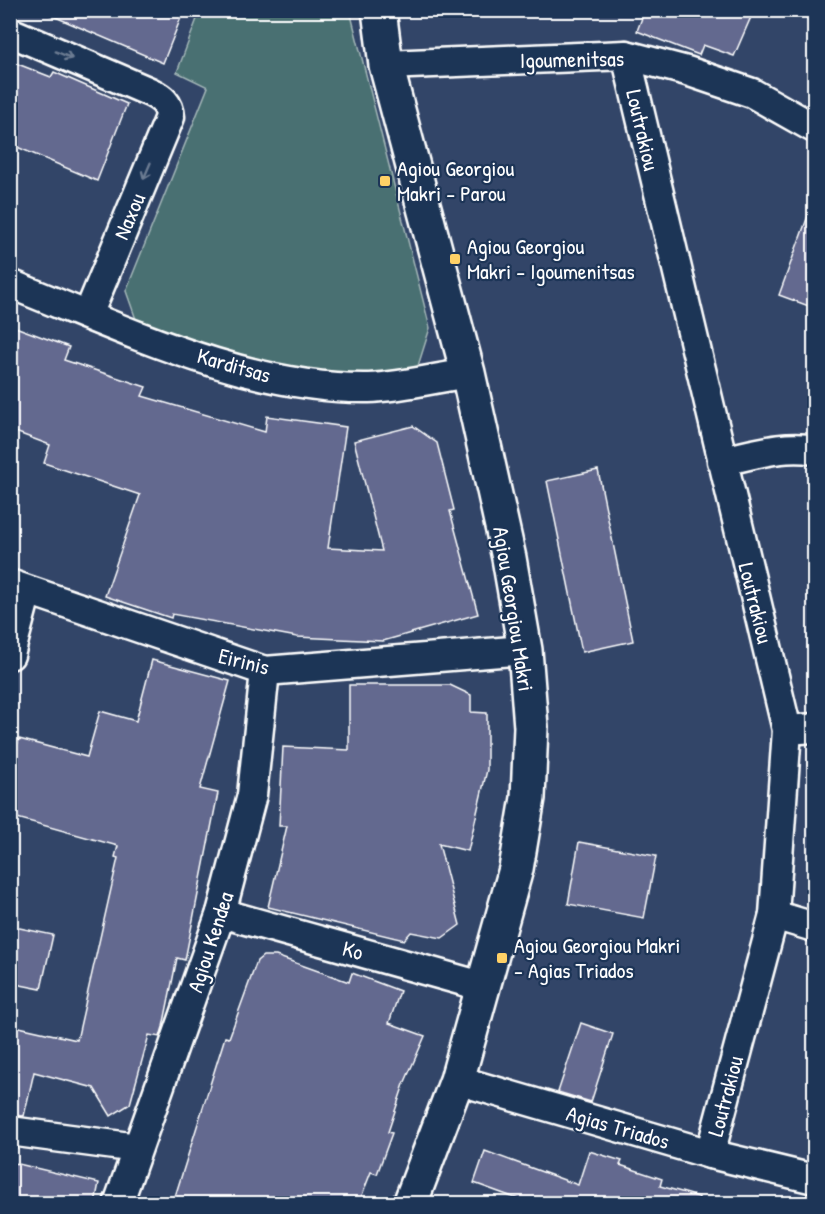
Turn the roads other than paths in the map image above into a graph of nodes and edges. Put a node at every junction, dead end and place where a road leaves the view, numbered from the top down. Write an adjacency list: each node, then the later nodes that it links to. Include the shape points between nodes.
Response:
1 (379, 10): 4 (street, Agiou Georgiou Makri)
2 (10, 32): 7 (street, Naxou, one-way to 7, via 150,92 163,99 169,108 170,117)
3 (626, 55): 4 (street, Igoumenitsas); 5 (street, Igoumenitsas, via 752,93); 10 (street, Loutrakiou)
4 (386, 65): 8 (street, Agiou Georgiou Makri)
5 (814, 128)
6 (10, 284): 7 (street, Karditsas)
7 (88, 315): 8 (street, Karditsas, via 172,348 257,374 317,384 370,388)
8 (468, 373): 12 (street, Agiou Georgiou Makri)
9 (814, 450): 10 (street, via 776,450)
10 (722, 461): 15 (street, Loutrakiou)
11 (19, 587): 13 (street); 14 (street, Eirinis)
12 (525, 650): 14 (street, Eirinis); 19 (street, Agiou Georgiou Makri, via 531,727 528,798 516,868)
13 (10, 655)
14 (265, 671): 16 (street, Agiou Kendea, via 252,795)
15 (801, 729): 17 (street, Loutrakiou)
16 (221, 913): 19 (street, Ko); 22 (street, Agiou Kendea)
17 (774, 915): 18 (street); 23 (street, Loutrakiou)
18 (814, 927)
19 (485, 987): 20 (street, Agiou Georgiou Makri)
20 (457, 1080): 23 (street, Agias Triados); 26 (street, Agiou Georgiou Makri)
21 (10, 1131): 22 (street)
22 (137, 1148): 25 (street, Agiou Kendea)
23 (710, 1154): 24 (street, Agias Triados)
24 (814, 1179)
25 (118, 1203)
26 (410, 1203)

